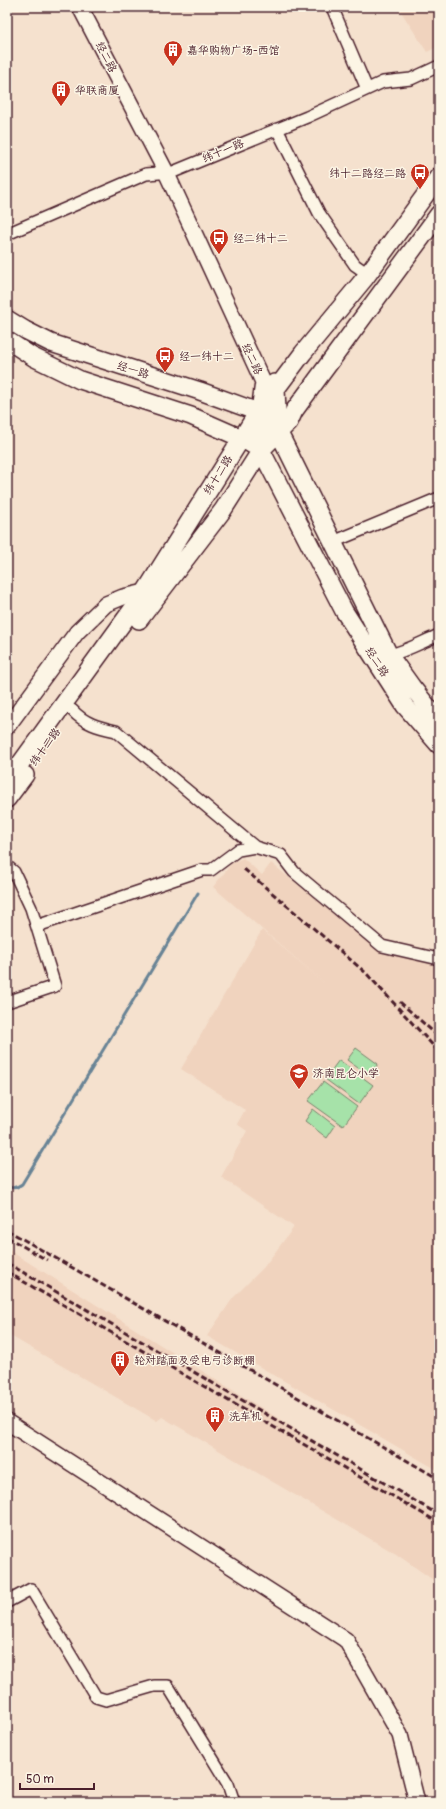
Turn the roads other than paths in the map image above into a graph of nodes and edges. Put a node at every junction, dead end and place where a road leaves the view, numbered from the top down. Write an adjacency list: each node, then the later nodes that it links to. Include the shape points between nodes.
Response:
1 (80, 7): 7 (street, 经二路)
2 (88, 7): 7 (street, 经二路)
3 (332, 7): 5 (street)
4 (439, 66): 5 (street, 纬十一路, via 411,79 383,82)
5 (367, 89): 6 (street, 纬十一路)
6 (277, 129): 7 (street, 纬十一路); 11 (street, via 319,213 355,265)
7 (170, 172): 10 (street, 纬十一路, via 146,174); 14 (street, 经二路); 15 (street, 经二路, via 263,382)
8 (439, 176): 11 (main road, 纬十二路)
9 (439, 214): 16 (main road, 纬十二路)
10 (7, 234)
11 (368, 274): 14 (main road, 纬十二路)
12 (7, 318): 15 (main road, 经一路, via 51,343)
13 (7, 340): 17 (main road, via 33,357 80,380 191,416)
14 (277, 389): 15 (main road, 纬十二路, via 265,407); 16 (street, 经二路)
15 (258, 412): 16 (main road, 经一路); 17 (main road, 纬十二路); 18 (street, 经二路)
16 (279, 433): 18 (main road, 纬十二路); 20 (main road, 经二路)
17 (241, 438): 18 (main road); 21 (main road, 纬十二路)
18 (261, 450): 24 (main road, 纬十二路, via 223,510); 27 (main road, 经二路, via 344,611 405,706)
19 (439, 498): 20 (street)
20 (333, 542): 23 (main road, 经二路)
21 (145, 592): 26 (street, via 106,604 77,632); 28 (main road, 纬十二路)
22 (439, 635): 23 (street)
23 (389, 655): 25 (main road, 经二路)
24 (72, 710): 29 (main road, 纬十二路); 30 (street, via 92,726 116,731)
25 (439, 721)
26 (7, 727)
27 (439, 745)
28 (7, 782)
29 (7, 799)
30 (255, 847): 32 (street, via 238,850 211,870 202,870); 33 (street, via 280,855 294,872 382,946)
31 (7, 866): 32 (street, via 14,872)
32 (37, 926): 34 (street, via 55,986)
33 (439, 959)
34 (7, 1002)
35 (7, 1422): 38 (street, via 346,1640 400,1735)
36 (7, 1602): 37 (street, via 31,1589 96,1697 106,1700 154,1686 168,1686 228,1784)
37 (234, 1802)
38 (418, 1802)

